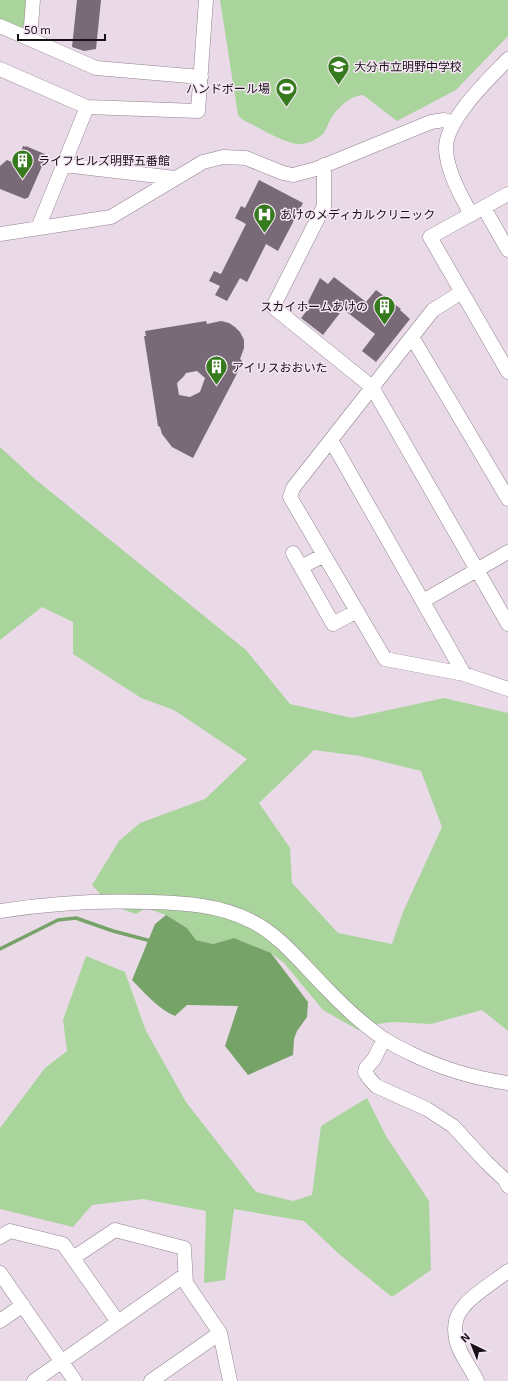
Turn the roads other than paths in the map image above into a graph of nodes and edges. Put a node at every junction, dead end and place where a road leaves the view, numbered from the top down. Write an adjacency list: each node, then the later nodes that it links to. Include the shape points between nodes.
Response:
1 (33, 0): 4 (street)
2 (206, 0): 7 (street)
3 (0, 26): 4 (street)
4 (30, 39): 7 (street, via 96,68)
5 (508, 59): 9 (street)
6 (0, 69): 8 (street)
7 (201, 77): 8 (street, via 198,111)
8 (87, 107): 10 (street)
9 (453, 123): 11 (street, via 444,120 431,122); 15 (street, via 446,141 446,150 451,172)
10 (64, 165): 12 (street); 16 (street)
11 (324, 165): 12 (street, via 293,174 283,173 246,158 223,157 203,162); 22 (street, via 324,206 273,307)
12 (175, 178): 16 (street, via 111,217)
13 (508, 194): 14 (street)
14 (484, 208): 15 (street); 18 (street)
15 (471, 215): 19 (street, via 430,237)
16 (38, 228): 17 (street)
17 (0, 234)
18 (508, 250)
19 (462, 292): 20 (street, via 433,310); 21 (street)
20 (412, 337): 22 (street); 24 (street)
21 (508, 372)
22 (372, 387): 23 (street); 29 (street)
23 (331, 440): 27 (street, via 293,488 290,497); 30 (street)
24 (508, 499)
25 (508, 552): 29 (street)
26 (293, 554): 28 (street)
27 (324, 555): 28 (street); 31 (street)
28 (301, 567): 31 (street, via 333,624)
29 (477, 570): 30 (street); 32 (street)
30 (423, 601): 33 (street)
31 (357, 611): 33 (street, via 385,659)
32 (508, 624)
33 (464, 674): 34 (street)
34 (508, 690)
35 (0, 911): 36 (street, via 70,903 129,901 185,904 235,913 268,930 347,1010)
36 (384, 1039): 37 (street, via 452,1071); 38 (street, via 374,1059 366,1068 365,1072 369,1078 380,1088 411,1100 453,1126)
37 (508, 1083)
38 (508, 1186)
39 (0, 1237): 40 (street, via 10,1231 63,1244)
40 (73, 1258): 43 (street, via 115,1230 184,1248); 46 (street)
41 (508, 1271): 53 (street, via 468,1302 456,1321 457,1342)
42 (0, 1273): 44 (street)
43 (185, 1275): 46 (street); 47 (street, via 186,1283)
44 (23, 1305): 45 (street); 48 (street)
45 (0, 1321)
46 (118, 1322): 48 (street)
47 (220, 1333): 51 (street); 52 (street)
48 (62, 1361): 49 (street); 50 (street)
49 (34, 1381)
50 (75, 1381)
51 (151, 1381)
52 (230, 1381)
53 (477, 1381)

